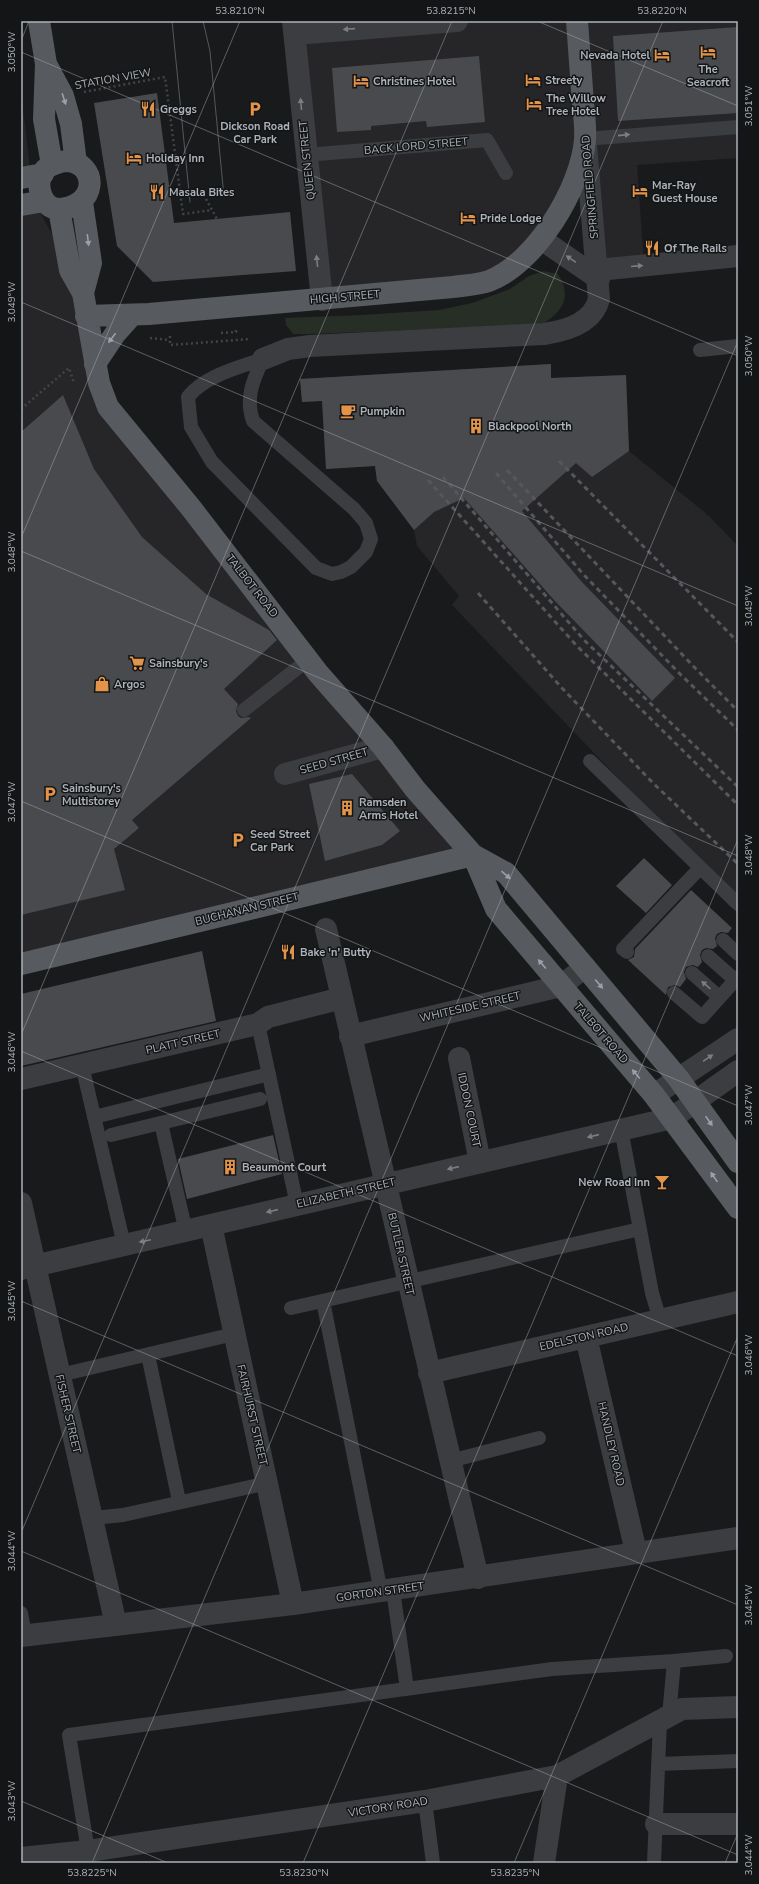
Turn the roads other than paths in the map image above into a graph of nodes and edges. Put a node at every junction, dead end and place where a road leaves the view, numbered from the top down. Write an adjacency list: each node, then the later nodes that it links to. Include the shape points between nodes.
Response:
1 (40, 21): 5 (main road)
2 (457, 21): 4 (street, one-way to 4)
3 (577, 21): 7 (main road, SPRINGFIELD ROAD)
4 (294, 27): 8 (street, QUEEN STREET, one-way to 4)
5 (46, 64): 9 (main road, one-way to 9, via 63,96 71,124); 10 (main road, via 44,119)
6 (738, 127): 7 (lane, one-way to 6)
7 (585, 139): 16 (main road, HIGH STREET, via 570,190); 18 (street, SPRINGFIELD ROAD)
8 (306, 155): 11 (lane, BACK LORD STREET, via 487,140); 20 (street, QUEEN STREET, one-way to 8)
9 (76, 162): 10 (main road, via 66,162); 13 (main road, via 87,172 90,182)
10 (48, 169): 12 (main road); 15 (main road, via 39,187)
11 (506, 173)
12 (21, 178)
13 (82, 202): 15 (main road, via 74,206); 19 (main road, TALBOT ROAD, one-way to 19, via 91,263)
14 (21, 205): 15 (main road)
15 (51, 205): 19 (main road, TALBOT ROAD, via 70,270)
16 (542, 239): 18 (street, one-way to 16); 20 (main road, HIGH STREET, via 509,270 489,281)
17 (738, 256): 18 (street, one-way to 17)
18 (598, 275): 25 (street, SPRINGFIELD ROAD, via 598,304 590,315 564,331 310,346 288,349)
19 (82, 292): 22 (main road, TALBOT ROAD)
20 (322, 300): 21 (main road, HIGH STREET)
21 (132, 315): 22 (main road, HIGH STREET); 26 (main road, one-way to 26, via 115,334)
22 (86, 316): 26 (main road, TALBOT ROAD)
23 (738, 346): 24 (lane)
24 (700, 350)
25 (263, 359): 25 (lane, via 252,380 249,410 253,421 354,509 366,523 371,539 366,552 351,567 341,572 332,574 316,568 306,560 212,462 191,427 188,397 194,388 228,371)
26 (97, 374): 27 (main road, TALBOT ROAD, via 108,406)
27 (309, 659): 28 (lane); 29 (main road, TALBOT ROAD, via 318,673)
28 (244, 710)
29 (383, 747): 31 (street, SEED STREET); 32 (main road, TALBOT ROAD, via 415,789)
30 (590, 761): 33 (lane)
31 (285, 774)
32 (472, 855): 40 (main road, BUCHANAN STREET); 41 (main road, TALBOT ROAD, one-way to 41, via 506,873); 44 (main road, TALBOT ROAD, one-way to 32, via 496,909)
33 (700, 868): 34 (lane); 37 (lane, via 643,932 623,949)
34 (738, 904)
35 (326, 929): 47 (street, BUTLER STREET)
36 (722, 940): 38 (lane)
37 (627, 952)
38 (738, 954)
39 (708, 956): 43 (lane)
40 (21, 964)
41 (585, 967): 44 (street, WHITESIDE STREET); 55 (main road, TALBOT ROAD, one-way to 55)
42 (692, 973): 46 (lane, one-way to 42)
43 (736, 978): 46 (lane)
44 (561, 986): 49 (street, WHITESIDE STREET); 57 (main road, TALBOT ROAD, one-way to 44)
45 (674, 993): 46 (lane, via 702,1017)
46 (719, 997)
47 (342, 998): 48 (street, PLATT STREET, via 268,1017); 49 (street, BUTLER STREET)
48 (258, 1024): 52 (street, PLATT STREET); 54 (lane)
49 (350, 1036): 67 (street, BUTLER STREET)
50 (738, 1038): 55 (street, one-way to 50)
51 (459, 1058): 65 (street, IDDON COURT)
52 (82, 1065): 56 (street, PLATT STREET); 60 (lane)
53 (738, 1071): 59 (street)
54 (269, 1074): 60 (lane); 69 (lane)
55 (678, 1078): 57 (street); 59 (main road, TALBOT ROAD)
56 (21, 1079)
57 (654, 1095): 61 (main road, TALBOT ROAD)
58 (260, 1099): 62 (lane)
59 (695, 1101): 61 (street); 66 (main road, TALBOT ROAD, one-way to 66)
60 (94, 1117): 74 (lane)
61 (672, 1118): 63 (street, ELIZABETH STREET); 70 (main road, TALBOT ROAD, one-way to 61)
62 (161, 1123): 64 (lane); 73 (lane)
63 (621, 1129): 65 (street, ELIZABETH STREET, one-way to 65); 72 (lane)
64 (111, 1135)
65 (480, 1162): 67 (street, ELIZABETH STREET, one-way to 67)
66 (738, 1162)
67 (385, 1184): 69 (street, ELIZABETH STREET); 76 (street, BUTLER STREET)
68 (21, 1203): 75 (street, FISHER STREET)
69 (298, 1205): 71 (street, ELIZABETH STREET, one-way to 71)
70 (738, 1208)
71 (211, 1225): 73 (street, ELIZABETH STREET); 81 (street, FAIRHURST STREET)
72 (640, 1229): 76 (lane); 80 (lane, via 652,1293)
73 (186, 1232): 74 (street, ELIZABETH STREET, one-way to 74)
74 (124, 1245): 75 (street, ELIZABETH STREET)
75 (28, 1268): 85 (street, FISHER STREET)
76 (408, 1282): 77 (lane); 84 (street, BUTLER STREET)
77 (323, 1301): 79 (lane); 94 (lane)
78 (738, 1302): 80 (street, EDELSTON ROAD)
79 (291, 1308)
80 (660, 1320): 82 (street, EDELSTON ROAD)
81 (234, 1334): 83 (lane); 88 (street, FAIRHURST STREET)
82 (586, 1337): 84 (street, EDELSTON ROAD); 92 (street, HANDLEY ROAD)
83 (148, 1355): 85 (lane); 89 (lane)
84 (429, 1373): 87 (street, BUTLER STREET)
85 (60, 1375): 90 (street, FISHER STREET)
86 (539, 1438): 87 (lane)
87 (450, 1461): 93 (street, BUTLER STREET)
88 (268, 1483): 89 (lane); 95 (street, FAIRHURST STREET)
89 (179, 1501): 90 (lane, via 123,1515)
90 (92, 1518): 97 (street, FISHER STREET)
91 (738, 1538): 92 (street, GORTON STREET)
92 (636, 1552): 93 (street, GORTON STREET)
93 (478, 1578): 94 (street, GORTON STREET)
94 (387, 1591): 95 (street, GORTON STREET); 101 (lane)
95 (293, 1604): 97 (street, GORTON STREET)
96 (21, 1613): 98 (lane)
97 (116, 1625): 98 (street, GORTON STREET)
98 (23, 1636)
99 (726, 1656): 100 (lane)
100 (674, 1661): 101 (lane, via 552,1669); 103 (lane)
101 (407, 1689): 110 (lane, via 68,1735)
102 (738, 1707): 103 (street, VICTORY ROAD, via 682,1709)
103 (664, 1719): 105 (lane); 106 (street, VICTORY ROAD)
104 (738, 1761): 105 (lane)
105 (658, 1764): 108 (lane)
106 (558, 1776): 107 (street, VICTORY ROAD); 113 (street)
107 (425, 1801): 110 (street, VICTORY ROAD); 112 (lane)
108 (656, 1824): 109 (street); 114 (lane)
109 (738, 1824)
110 (89, 1857): 111 (street, VICTORY ROAD)
111 (21, 1858)
112 (433, 1863)
113 (544, 1863)
114 (654, 1863)

